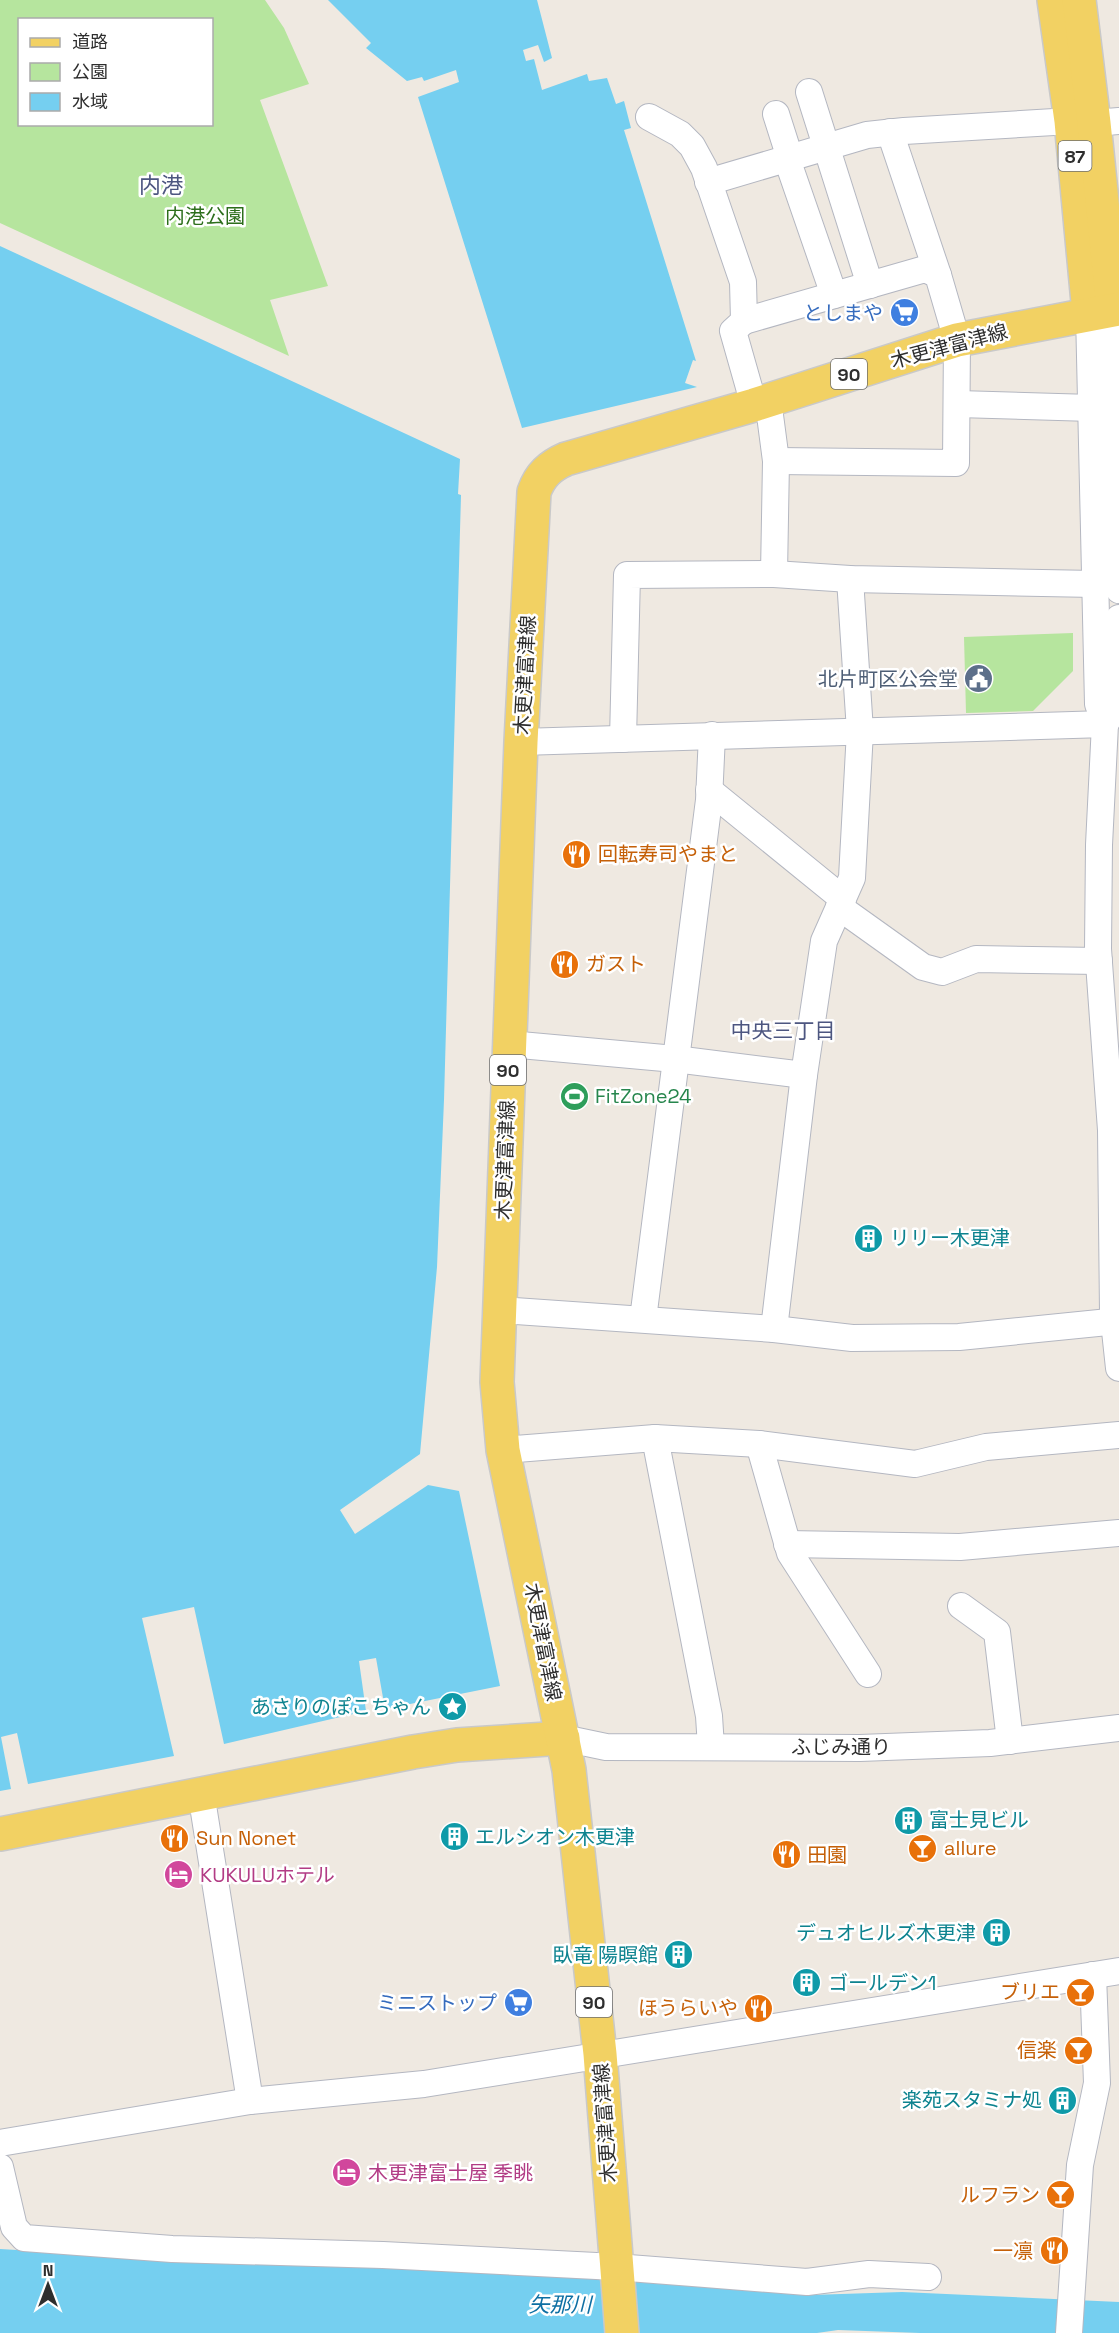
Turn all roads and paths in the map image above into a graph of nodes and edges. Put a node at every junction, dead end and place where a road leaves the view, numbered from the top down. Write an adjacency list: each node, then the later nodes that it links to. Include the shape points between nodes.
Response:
1 (1054, 0): 6 (main road, 87)
2 (1079, 0): 6 (main road, 87)
3 (809, 92): 8 (street)
4 (776, 114): 9 (street)
5 (649, 117): 10 (street, via 680,134 692,146)
6 (1095, 122): 7 (street); 14 (main road, 87)
7 (890, 132): 8 (street); 11 (street)
8 (825, 147): 9 (street); 12 (street)
9 (788, 158): 10 (street); 13 (street)
10 (708, 182): 15 (street, via 743,282)
11 (938, 275): 12 (street, via 926,269); 16 (street)
12 (870, 285): 13 (street)
13 (834, 295): 15 (street)
14 (1107, 311): 16 (main road, 木更津富津線 / 90); 19 (street)
15 (744, 321): 17 (street, via 733,331)
16 (957, 340): 17 (main road, 木更津富津線 / 90); 18 (street)
17 (761, 403): 20 (street); 29 (main road, 木更津富津線 / 90, via 566,459 542,475 534,492)
18 (958, 404): 19 (street); 20 (street, via 956,463)
19 (1109, 409): 23 (street)
20 (776, 461): 21 (street)
21 (774, 574): 22 (street); 28 (street, via 627,575)
22 (850, 579): 23 (street); 26 (street)
23 (1107, 587): 25 (street, via 1098,704)
24 (1119, 618): 25 (street, via 1117,706)
25 (1106, 724): 26 (street); 32 (street, via 1099,845)
26 (860, 731): 27 (street); 31 (street, via 852,878)
27 (712, 735): 28 (street); 30 (street)
28 (623, 739): 29 (street)
29 (521, 742): 33 (main road, 木更津富津線 / 90)
30 (709, 790): 31 (street); 34 (street)
31 (841, 903): 32 (street, via 923,967 942,972 976,958); 35 (street, via 824,941)
32 (1105, 952): 38 (street)
33 (508, 1044): 34 (street); 36 (main road, 木更津富津線 / 90)
34 (675, 1059): 35 (street); 37 (street)
35 (804, 1076): 39 (street)
36 (500, 1310): 37 (street); 44 (main road, 木更津富津線 / 90, via 497,1382)
37 (643, 1320): 39 (street)
38 (1117, 1321): 39 (street, via 959,1337 852,1338); 40 (street)
39 (774, 1329)
40 (1119, 1368)
41 (1119, 1435): 43 (street, via 986,1448 915,1464)
42 (655, 1438): 43 (street); 44 (street); 52 (street, via 709,1716)
43 (759, 1444): 46 (street)
44 (502, 1450): 50 (main road, 木更津富津線 / 90)
45 (1119, 1533): 46 (street, via 960,1547)
46 (787, 1544): 48 (street)
47 (962, 1606): 51 (street, via 997,1632)
48 (868, 1674)
49 (1119, 1728): 51 (street, ふじみ通り)
50 (563, 1738): 52 (street, ふじみ通り, via 606,1747); 53 (main road, via 457,1745); 57 (main road, 木更津富津線 / 90)
51 (1010, 1741): 52 (street, ふじみ通り, via 860,1748)
52 (711, 1747)
53 (201, 1793): 54 (main road); 58 (street)
54 (0, 1834)
55 (1119, 1971): 56 (street)
56 (1093, 1975): 57 (street); 64 (street, via 1097,2083 1080,2165)
57 (600, 2054): 58 (street, via 424,2084); 61 (main road, 木更津富津線 / 90)
58 (250, 2102): 59 (street)
59 (0, 2143)
60 (0, 2167): 61 (street, via 14,2227 24,2238 172,2249)
61 (616, 2267): 62 (street, via 807,2282 869,2274); 63 (main road, 木更津富津線 / 90)
62 (928, 2277)
63 (622, 2333)
64 (1069, 2333)

